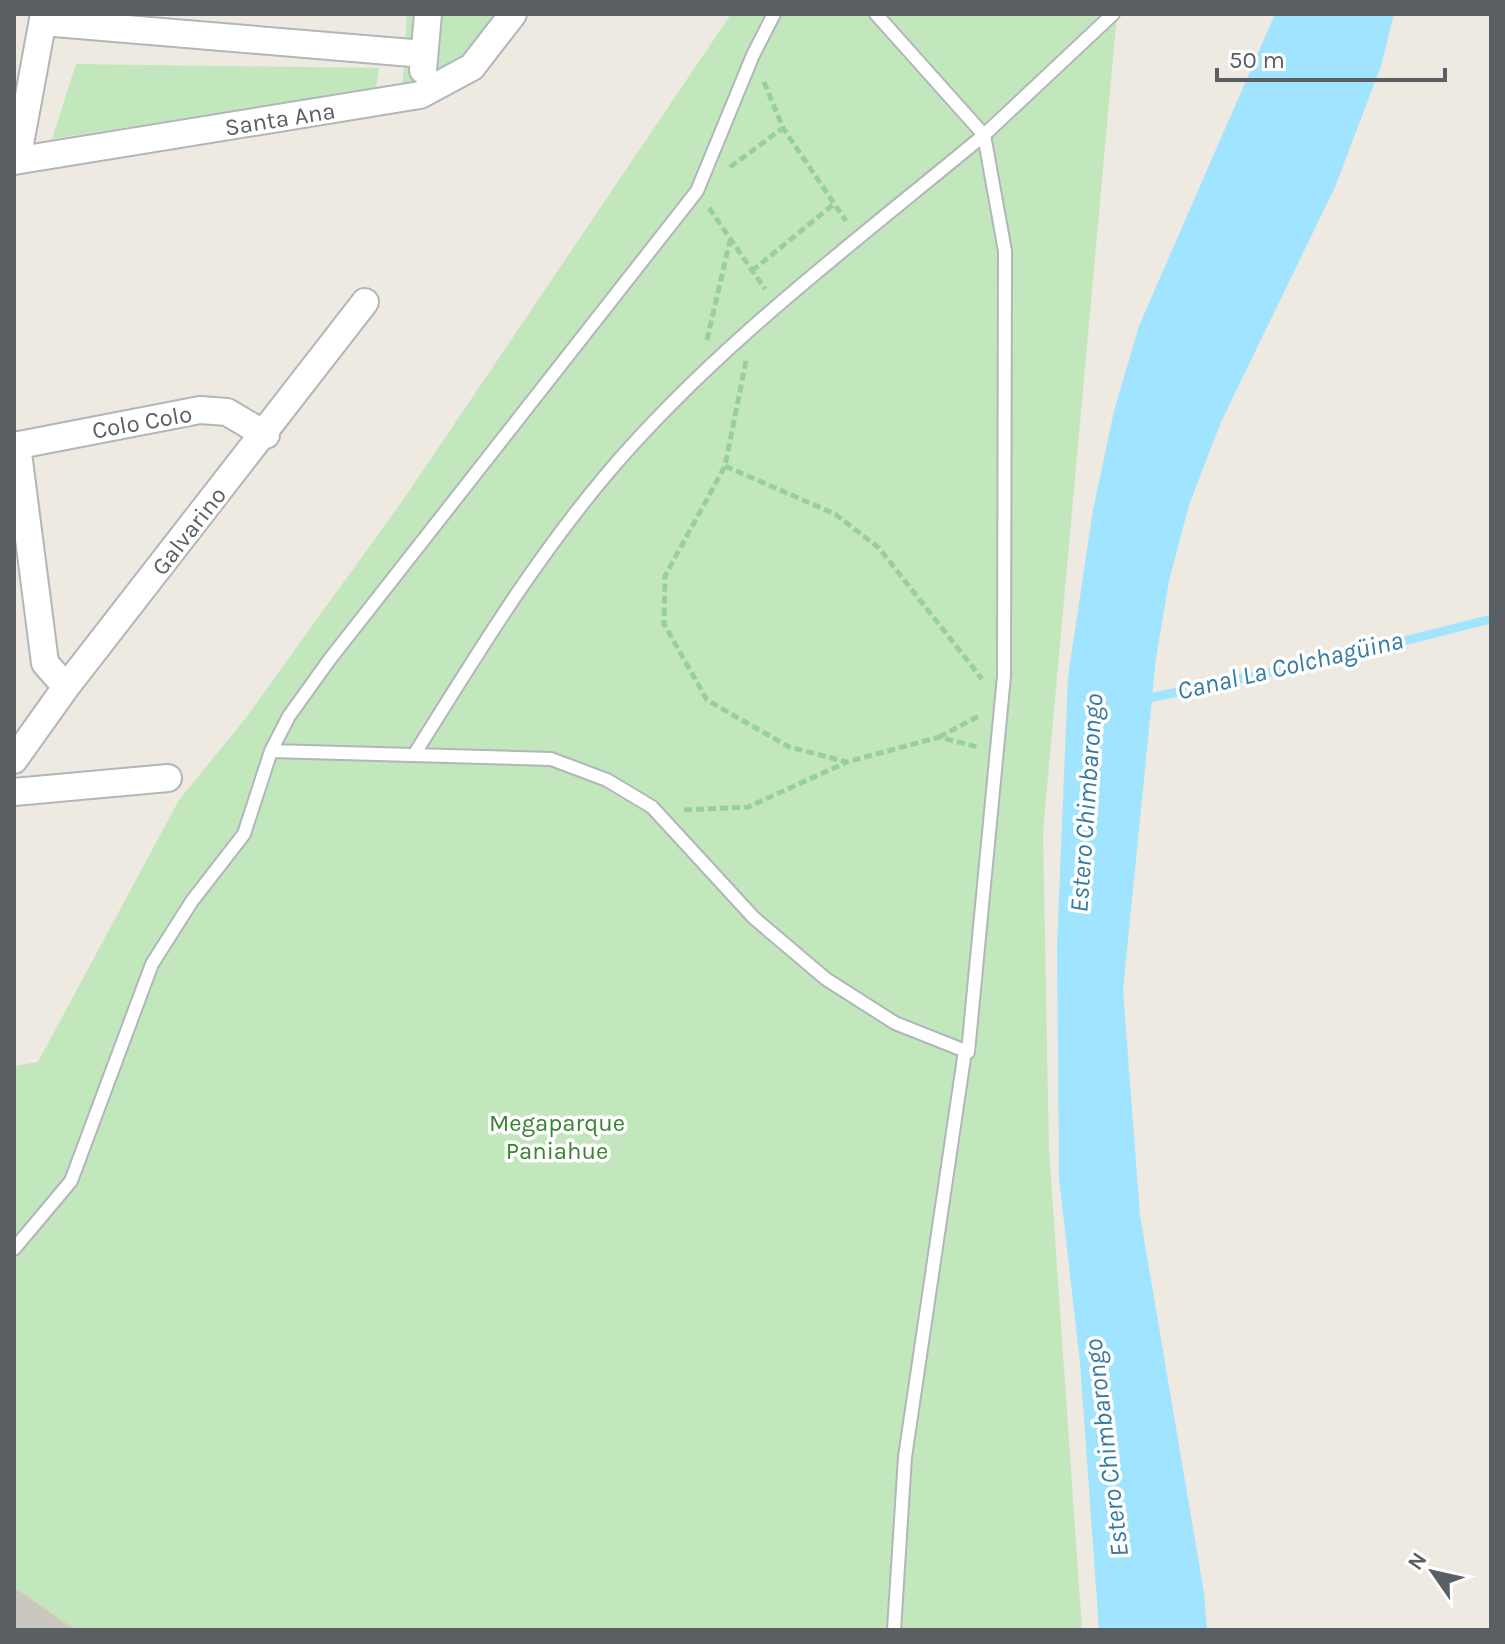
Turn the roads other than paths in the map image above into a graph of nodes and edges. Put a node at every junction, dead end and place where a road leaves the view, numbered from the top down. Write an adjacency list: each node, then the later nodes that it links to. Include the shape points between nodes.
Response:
1 (428, 14): 7 (street)
2 (513, 14): 8 (street, Santa Ana, via 472,67)
3 (774, 14): 15 (lane, via 697,191 330,659)
4 (876, 14): 9 (lane)
5 (1113, 14): 9 (lane)
6 (44, 18): 7 (street); 10 (street)
7 (424, 54): 8 (street)
8 (420, 95): 10 (street, Santa Ana)
9 (984, 135): 16 (lane, via 699,375 607,474 528,574); 20 (lane, via 1005,251 1002,705)
10 (16, 161)
11 (365, 302): 12 (street, Galvarino)
12 (266, 435): 13 (street, Colo Colo, via 227,412 200,410); 14 (street, Galvarino)
13 (16, 445): 14 (street, via 45,663)
14 (66, 687): 17 (street, Galvarino)
15 (271, 751): 16 (lane); 21 (lane, via 244,834 152,964 71,1181)
16 (414, 755): 20 (lane, via 551,759 607,780 652,807 754,918 826,979 895,1023)
17 (14, 760)
18 (168, 778): 19 (street)
19 (14, 792)
20 (965, 1051): 22 (lane, via 905,1457)
21 (14, 1249)
22 (894, 1630)

